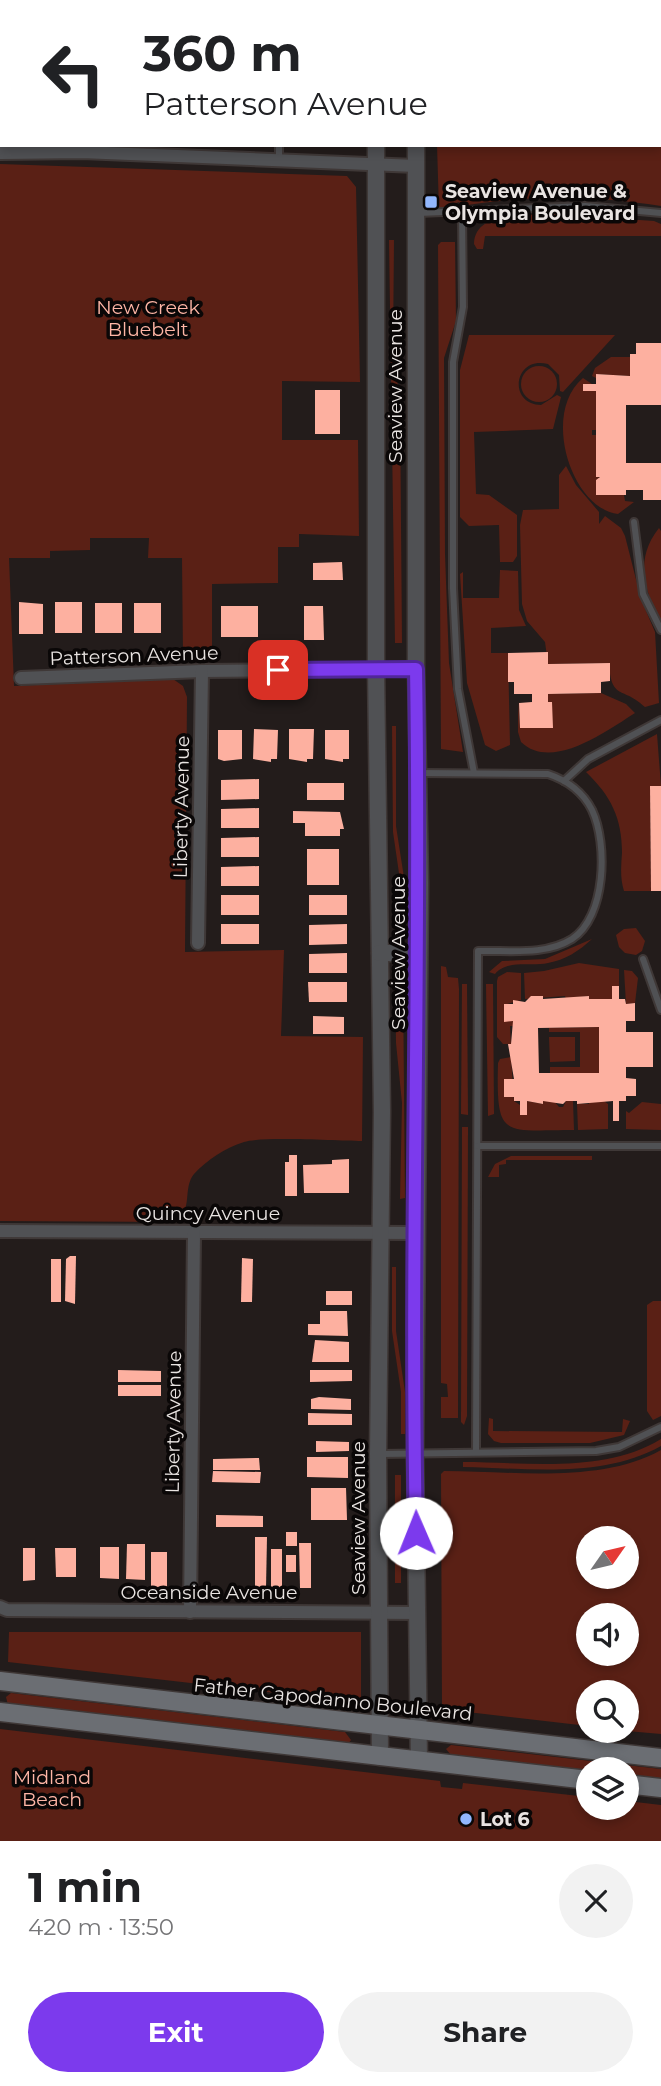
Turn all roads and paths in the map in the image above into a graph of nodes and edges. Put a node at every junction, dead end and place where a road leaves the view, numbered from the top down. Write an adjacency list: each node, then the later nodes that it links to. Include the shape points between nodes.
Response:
1 (279, 147): 6 (lane)
2 (376, 147): 7 (street, Seaview Avenue)
3 (416, 147): 8 (street, Seaview Avenue)
4 (190, 151): 5 (street); 6 (street)
5 (0, 153)
6 (279, 161): 7 (street)
7 (376, 165): 8 (street); 14 (street, Seaview Avenue)
8 (416, 166): 9 (street, Seaview Avenue)
9 (416, 213): 10 (lane); 15 (street, Seaview Avenue)
10 (462, 213): 11 (lane, via 585,205); 20 (lane, via 463,307 453,362 453,588 458,689)
11 (661, 213)
12 (634, 522): 13 (lane, via 643,594)
13 (661, 630)
14 (376, 669): 15 (street, Patterson Avenue); 16 (street, Patterson Avenue); 23 (street, Seaview Avenue)
15 (416, 669): 19 (street, Seaview Avenue)
16 (202, 671): 17 (street, Patterson Avenue); 22 (street, Liberty Avenue)
17 (22, 678)
18 (661, 720): 21 (lane, via 588,759)
19 (418, 773): 20 (lane); 24 (street, Seaview Avenue)
20 (474, 773): 21 (lane, via 536,772)
21 (564, 781): 27 (lane, via 580,793 598,826 600,885 595,911 581,932 559,946 478,951)
22 (198, 943)
23 (380, 953): 24 (street); 31 (street, Seaview Avenue)
24 (419, 953): 32 (street, Seaview Avenue)
25 (643, 959): 26 (lane)
26 (661, 1010)
27 (478, 1146): 28 (lane); 34 (lane)
28 (661, 1146)
29 (0, 1231): 30 (street, Quincy Avenue)
30 (194, 1233): 31 (street, Quincy Avenue); 38 (street, Liberty Avenue)
31 (379, 1233): 32 (street, Quincy Avenue); 35 (street, Seaview Avenue)
32 (415, 1233): 36 (street, Seaview Avenue)
33 (661, 1427): 34 (lane, via 619,1447 596,1451)
34 (476, 1452): 36 (lane)
35 (378, 1454): 36 (lane); 39 (street, Seaview Avenue)
36 (415, 1454): 40 (street, Seaview Avenue)
37 (0, 1607): 38 (street, Oceanside Avenue)
38 (190, 1612): 39 (street, Oceanside Avenue)
39 (379, 1612): 40 (street, Oceanside Avenue); 43 (street, Seaview Avenue)
40 (417, 1613): 44 (street, Seaview Avenue)
41 (0, 1681): 43 (main road, Father Capodanno Boulevard)
42 (0, 1712): 45 (main road)
43 (380, 1727): 44 (main road, Father Capodanno Boulevard); 45 (street, Seaview Avenue)
44 (419, 1731): 46 (main road, Father Capodanno Boulevard); 47 (street, Seaview Avenue)
45 (380, 1756): 47 (main road)
46 (661, 1758)
47 (419, 1761): 48 (main road)
48 (576, 1779)
49 (639, 1785): 50 (main road)
50 (661, 1788)

